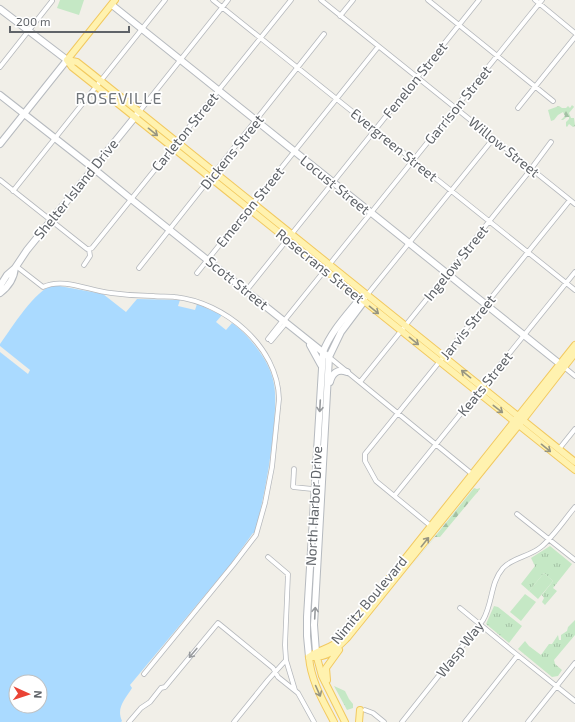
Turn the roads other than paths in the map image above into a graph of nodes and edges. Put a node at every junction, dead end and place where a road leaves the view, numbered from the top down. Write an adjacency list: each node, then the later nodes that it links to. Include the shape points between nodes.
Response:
1 (165, 0): 16 (street)
2 (213, 0): 12 (street, Evergreen Street)
3 (228, 0): 12 (street)
4 (290, 0): 21 (street, Carleton Street)
5 (320, 0): 14 (street, Willow Street)
6 (353, 0): 14 (street)
7 (428, 0): 15 (street)
8 (479, 0): 15 (street, Fenelon Street)
9 (52, 1): 17 (street)
10 (539, 1): 18 (street); 23 (street, Garrison Street)
11 (113, 2): 16 (main road, Locust Street); 24 (main road)
12 (222, 7): 21 (street, Evergreen Street); 25 (street)
13 (0, 10): 17 (main road, Rosecrans Street)
14 (340, 16): 22 (street, Willow Street)
15 (459, 25): 23 (street); 28 (street, Fenelon Street)
16 (142, 29): 25 (main road, Locust Street); 29 (street)
17 (28, 31): 24 (main road, Rosecrans Street); 26 (street)
18 (575, 32)
19 (324, 34): 27 (street, Dickens Street)
20 (575, 37): 31 (street)
21 (260, 38): 27 (street, Evergreen Street); 32 (street, Carleton Street)
22 (378, 47): 28 (street, Willow Street); 34 (street, Emerson Street)
23 (497, 56): 31 (street); 36 (street, Garrison Street)
24 (67, 60): 29 (main road, Rosecrans Street, via 77,62); 30 (main road, Rosecrans Street); 38 (main road)
25 (180, 60): 32 (main road, Locust Street); 39 (street)
26 (0, 67)
27 (298, 68): 34 (street, Evergreen Street); 40 (street, Dickens Street)
28 (417, 77): 36 (street, Willow Street); 41 (street, Fenelon Street)
29 (100, 81): 30 (street); 39 (main road, Rosecrans Street)
30 (96, 86): 39 (main road, Rosecrans Street); 42 (street)
31 (535, 86): 35 (street); 37 (street)
32 (218, 90): 40 (main road, Locust Street); 44 (street, Carleton Street)
33 (0, 95): 38 (main road, Scott Street)
34 (337, 99): 41 (street, Evergreen Street); 48 (street, Emerson Street)
35 (553, 101)
36 (455, 108): 43 (street, Willow Street); 49 (street, Garrison Street)
37 (518, 108)
38 (24, 114): 42 (main road, Scott Street); 46 (main road)
39 (137, 114): 44 (main road, Rosecrans Street); 47 (main road, Rosecrans Street, one-way to 47); 50 (main road, Shelter Island Drive)
40 (256, 121): 48 (main road, Locust Street); 52 (street, Dickens Street)
41 (375, 129): 49 (street, Evergreen Street); 55 (street, Fenelon Street)
42 (55, 137): 50 (main road, Scott Street); 56 (street)
43 (493, 138): 51 (street, Willow Street); 57 (street)
44 (177, 142): 47 (street, Carleton Street); 52 (main road, Rosecrans Street)
45 (551, 142): 51 (street, Ingelow Street)
46 (0, 144)
47 (172, 148): 53 (main road, Rosecrans Street); 58 (street, Carleton Street)
48 (294, 152): 55 (main road, Locust Street); 60 (street, Emerson Street)
49 (413, 160): 57 (street, Evergreen Street); 63 (street, Garrison Street)
50 (93, 168): 58 (main road, Scott Street); 64 (main road, Shelter Island Drive)
51 (531, 169): 59 (street, Willow Street); 65 (street, Ingelow Street)
52 (215, 173): 53 (street, Dickens Street); 60 (main road, Rosecrans Street)
53 (210, 178): 62 (main road, Rosecrans Street); 66 (street, Dickens Street)
54 (0, 180): 56 (street)
55 (333, 182): 63 (main road, Locust Street); 67 (street, Fenelon Street)
56 (13, 191): 64 (street)
57 (451, 191): 65 (street, Evergreen Street); 69 (street)
58 (130, 199): 66 (main road, Scott Street); 70 (street, Carleton Street)
59 (570, 200): 61 (street, Willow Street); 71 (street, Jarvis Street)
60 (253, 204): 62 (street, Emerson Street); 67 (main road, Rosecrans Street)
61 (575, 204)
62 (249, 209): 68 (main road, Rosecrans Street); 72 (street, Emerson Street)
63 (371, 213): 69 (main road, Locust Street); 74 (street, Garrison Street)
64 (51, 220): 70 (street); 75 (main road, Shelter Island Drive)
65 (489, 222): 71 (street, Evergreen Street); 80 (street, Ingelow Street)
66 (169, 229): 72 (main road, Scott Street); 76 (street, Dickens Street)
67 (291, 234): 68 (street, Fenelon Street); 74 (main road, Rosecrans Street)
68 (287, 239): 77 (main road, Rosecrans Street); 84 (street, Fenelon Street)
69 (409, 243): 80 (main road, Locust Street); 86 (street)
70 (89, 249): 73 (street, Carleton Street, via 90,256)
71 (528, 252): 81 (street, Evergreen Street); 88 (street, Jarvis Street)
72 (208, 260): 79 (street, Emerson Street); 84 (main road, Scott Street)
73 (84, 265)
74 (329, 265): 77 (street, Garrison Street); 86 (main road, Rosecrans Street)
75 (15, 267): 82 (main road, Shelter Island Drive); 85 (main road, Shelter Island Drive, via 12,279); 136 (street, via 43,287 54,283 109,293 174,296 208,305 227,315 244,329 265,353 275,374 278,399 273,461 266,503 256,535)
76 (139, 268)
77 (325, 270): 87 (main road, Rosecrans Street); 89 (street, Garrison Street)
78 (575, 272): 81 (street, Keats Street)
79 (197, 273)
80 (447, 274): 88 (main road, Locust Street); 90 (street, Ingelow Street)
81 (566, 283): 83 (street, Evergreen Street); 91 (street, Keats Street)
82 (0, 286)
83 (575, 290)
84 (246, 291): 89 (main road, Scott Street)
85 (0, 293)
86 (367, 295): 87 (main road, North Harbor Drive); 90 (main road, Rosecrans Street)
87 (363, 300): 90 (main road, Rosecrans Street, one-way to 90); 95 (main road, North Harbor Drive, via 358,301 339,325); 97 (main road, North Harbor Drive, via 341,332)
88 (486, 305): 91 (main road, Locust Street); 98 (street, Jarvis Street)
89 (284, 321): 92 (main road, Scott Street); 93 (street, Garrison Street)
90 (404, 329): 98 (main road, Rosecrans Street); 99 (main road, Rosecrans Street, one-way to 99); 104 (street, Ingelow Street)
91 (524, 335): 100 (main road, Locust Street); 105 (street, Keats Street)
92 (304, 337): 95 (main road, Scott Street); 101 (main road)
93 (270, 340)
94 (575, 345): 100 (main road, Nimitz Boulevard)
95 (323, 352): 97 (main road, Scott Street); 101 (main road, North Harbor Drive)
96 (575, 353): 100 (main road, Nimitz Boulevard)
97 (329, 357): 102 (street, Scott Street); 106 (main road, North Harbor Drive)
98 (444, 357): 99 (street, Jarvis Street); 105 (main road, Rosecrans Street, one-way to 98)
99 (440, 362): 107 (main road, Rosecrans Street); 108 (street, Jarvis Street)
100 (562, 365): 103 (street, Locust Street); 109 (main road, Nimitz Boulevard)
101 (322, 367): 118 (main road, North Harbor Drive, one-way to 118)
102 (347, 372): 104 (street, Scott Street); 106 (main road, via 340,370 334,373)
103 (575, 376)
104 (360, 382): 108 (street, Scott Street)
105 (482, 387): 107 (street, Keats Street); 109 (main road, Rosecrans Street)
106 (328, 390): 119 (main road, North Harbor Drive)
107 (478, 393): 110 (main road, Rosecrans Street, one-way to 110); 112 (street, Keats Street)
108 (398, 414): 112 (street, Scott Street); 120 (street, Jarvis Street, via 366,454 365,460 376,481)
109 (520, 418): 110 (main road, Nimitz Boulevard); 113 (main road, Rosecrans Street)
110 (516, 423): 116 (main road, Rosecrans Street, one-way to 116); 117 (main road, Nimitz Boulevard); 123 (main road, Nimitz Boulevard)
111 (575, 429): 113 (street)
112 (436, 444): 117 (street, Scott Street); 120 (street, Keats Street)
113 (559, 449): 114 (main road, Rosecrans Street)
114 (575, 462)
115 (294, 469): 118 (street, via 293,487)
116 (575, 470)
117 (472, 474): 123 (main road, Nimitz Boulevard)
118 (315, 489): 119 (street); 132 (main road, North Harbor Drive, via 307,627)
119 (322, 490): 130 (main road, North Harbor Drive, one-way to 119, via 314,625)
120 (395, 495): 123 (street)
121 (575, 507): 124 (street, Wasp Way)
122 (517, 514): 124 (street)
123 (433, 527): 129 (main road, Nimitz Boulevard, one-way to 123); 130 (main road, Nimitz Boulevard, via 340,639 330,648)
124 (548, 540): 126 (street); 128 (street, Wasp Way, via 536,550 512,560 503,568 496,579 486,615)
125 (268, 557): 133 (street, via 288,574)
126 (575, 560)
127 (460, 608): 128 (street)
128 (480, 625): 131 (street); 149 (street, Wasp Way)
129 (348, 638): 130 (main road, Nimitz Boulevard, via 333,652); 138 (main road, via 326,668)
130 (316, 654): 132 (main road, Nimitz Boulevard); 138 (main road, North Harbor Drive, via 320,673)
131 (517, 656): 137 (street); 150 (street)
132 (309, 657): 145 (main road, North Harbor Drive, one-way to 145, via 315,684)
133 (286, 660): 135 (street); 139 (street)
134 (575, 663): 137 (street)
135 (275, 672): 139 (street); 142 (street, one-way to 142, via 218,623 165,687 161,688); 143 (street)
136 (144, 674)
137 (556, 687): 140 (street); 151 (street)
138 (329, 690): 146 (main road, North Harbor Drive)
139 (296, 692): 144 (street)
140 (575, 701)
141 (363, 710): 147 (main road); 148 (street, via 373,713)
142 (129, 722)
143 (234, 722)
144 (314, 722)
145 (334, 722)
146 (345, 722)
147 (359, 722)
148 (384, 722)
149 (402, 722)
150 (465, 722)
151 (528, 722)

